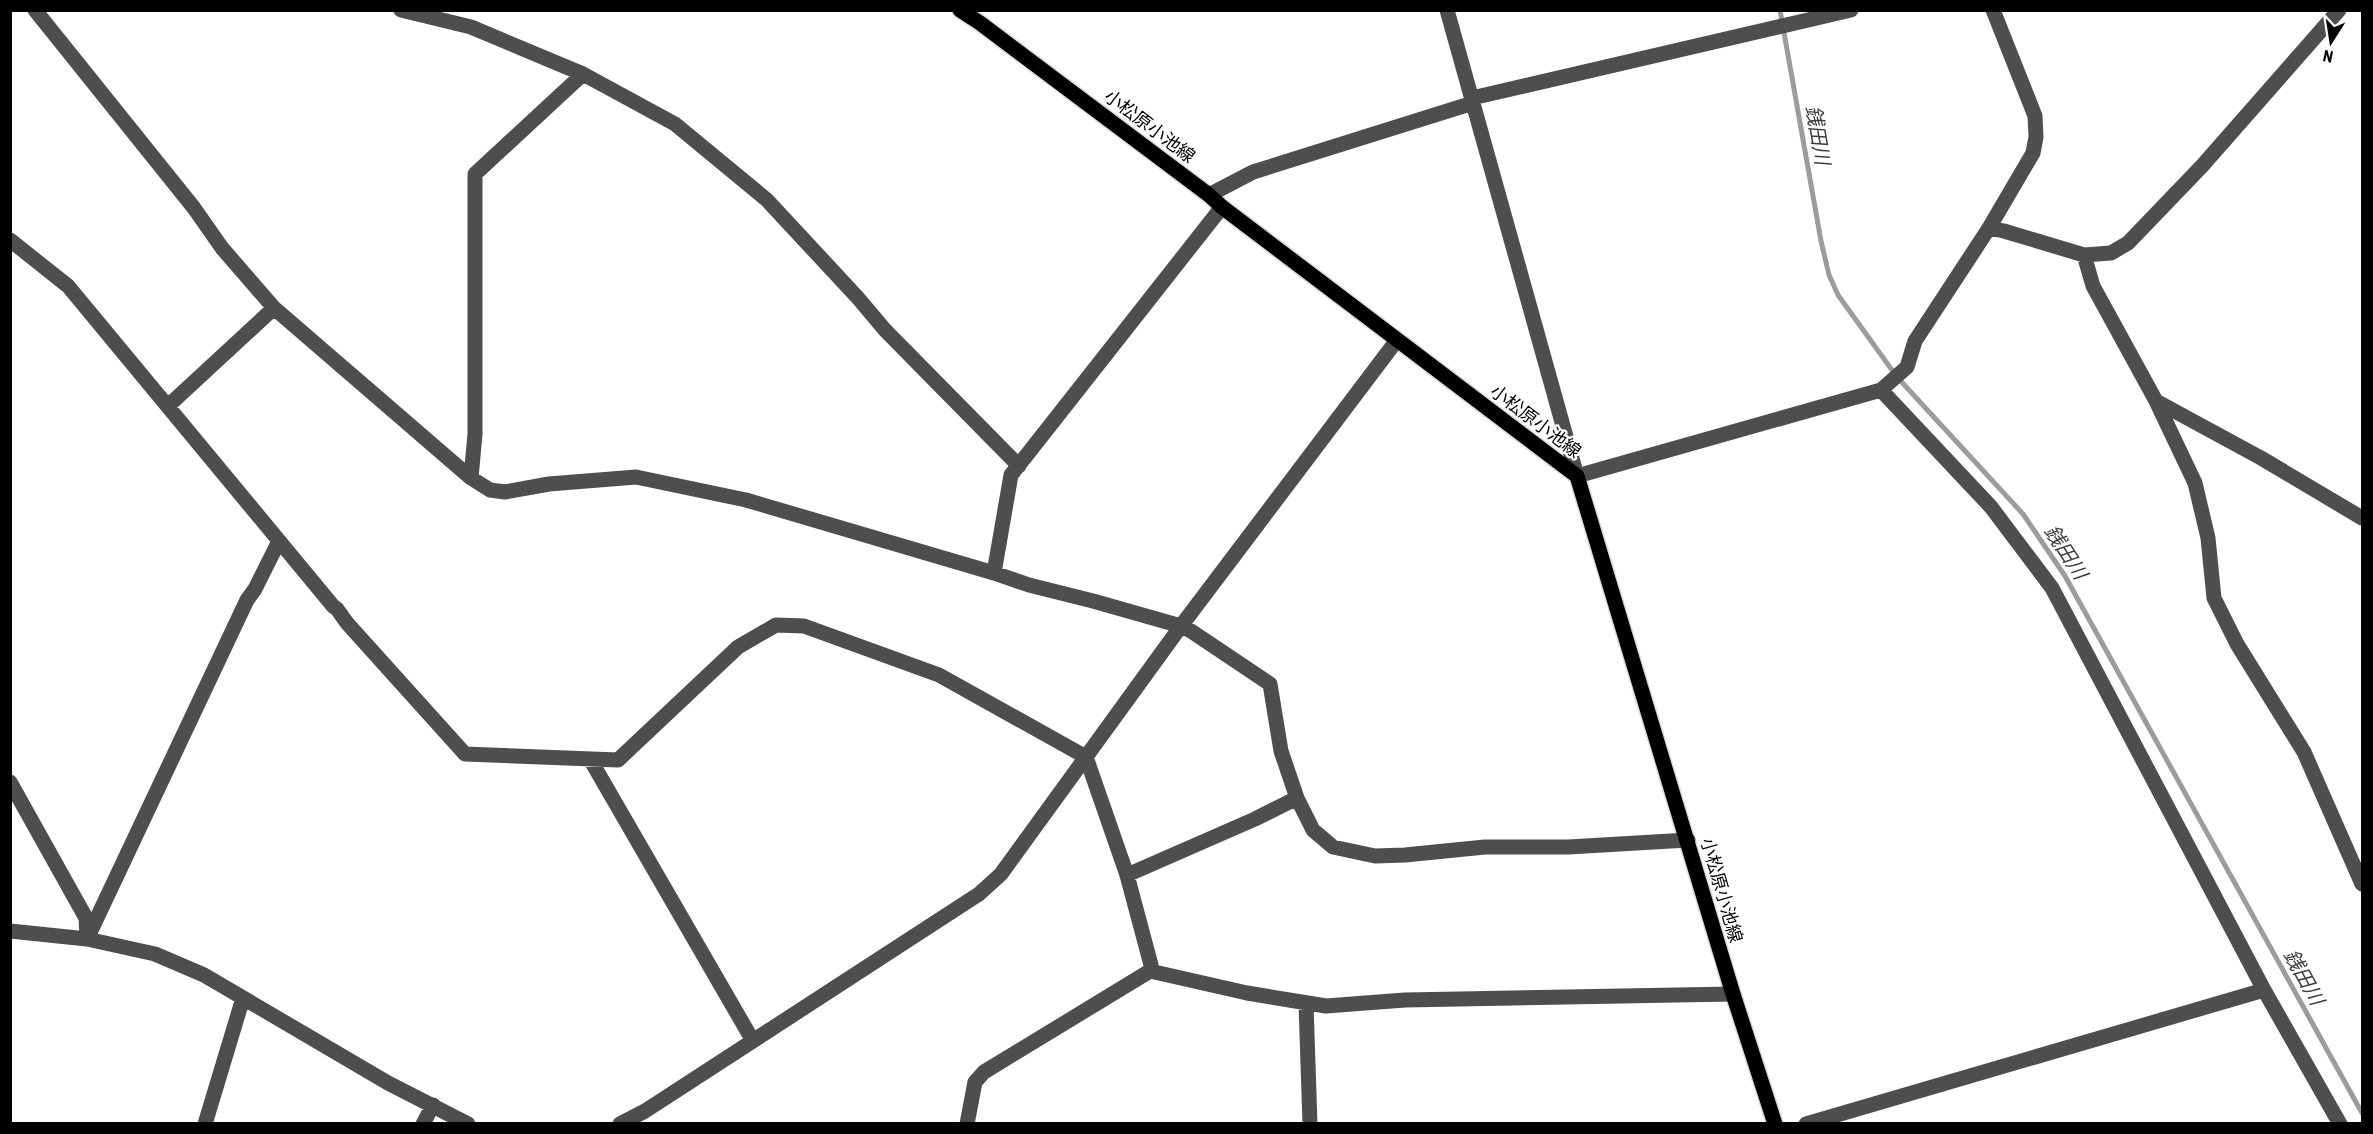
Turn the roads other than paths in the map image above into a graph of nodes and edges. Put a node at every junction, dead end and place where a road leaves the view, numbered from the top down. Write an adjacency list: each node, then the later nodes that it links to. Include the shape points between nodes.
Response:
1 (35, 10): 15 (street)
2 (401, 10): 8 (street, via 471,27)
3 (960, 10): 10 (main road, 小松原小池線)
4 (1447, 10): 9 (street)
5 (1851, 10): 9 (street)
6 (1993, 10): 12 (street, via 2035,116 2036,137 2033,153)
7 (2339, 10): 14 (street, via 2202,166 2128,243 2111,253)
8 (583, 74): 20 (street, via 675,124 767,200 885,330); 22 (street, via 475,174 475,434)
9 (1473, 101): 10 (street, via 1253,172); 21 (street)
10 (1209, 195): 11 (main road, 小松原小池線)
11 (1222, 207): 16 (main road, 小松原小池線); 20 (street)
12 (1989, 228): 14 (street); 17 (street, via 1915,341 1907,367)
13 (10, 240): 19 (street, via 68,285)
14 (2084, 255): 18 (street, via 2093,286)
15 (273, 308): 19 (street); 22 (street)
16 (1396, 340): 21 (main road, 小松原小池線); 26 (street)
17 (1881, 390): 21 (street); 37 (street, via 1991,507 2052,588)
18 (2156, 401): 23 (street); 33 (street, via 2195,483 2208,538 2214,598 2237,644 2304,752)
19 (168, 406): 24 (street)
20 (1019, 466): 25 (street, via 1011,476)
21 (1577, 476): 31 (main road, 小松原小池線)
22 (471, 478): 25 (street, via 490,490 505,492 636,477 746,500)
23 (2362, 518)
24 (279, 541): 28 (street, via 465,754); 35 (street, via 247,600)
25 (994, 573): 26 (street)
26 (1181, 626): 27 (street); 30 (street, via 1270,684 1281,751)
27 (1086, 757): 28 (street, via 939,675 804,626 776,625 738,648 618,760); 32 (street); 41 (street, via 1001,874 979,894)
28 (590, 759): 41 (street)
29 (10, 782): 35 (street, via 86,918)
30 (1297, 798): 31 (street, via 1313,830 1333,847 1375,856 1485,847); 32 (street)
31 (1688, 840): 38 (main road, 小松原小池線)
32 (1126, 875): 36 (street)
33 (2362, 884)
34 (10, 931): 35 (street)
35 (87, 939): 39 (street, via 155,954 204,975)
36 (1150, 971): 40 (street); 47 (street, via 984,1072 975,1082)
37 (2264, 990): 50 (street); 51 (street)
38 (1732, 994): 40 (street); 49 (main road, 小松原小池線)
39 (243, 998): 42 (street, via 388,1083); 43 (street)
40 (1306, 1004): 48 (street)
41 (753, 1041): 46 (street)
42 (434, 1105): 44 (street); 45 (street)
43 (205, 1124)
44 (423, 1124)
45 (468, 1124)
46 (620, 1124)
47 (967, 1124)
48 (1310, 1124)
49 (1775, 1124)
50 (1806, 1124)
51 (2340, 1124)

